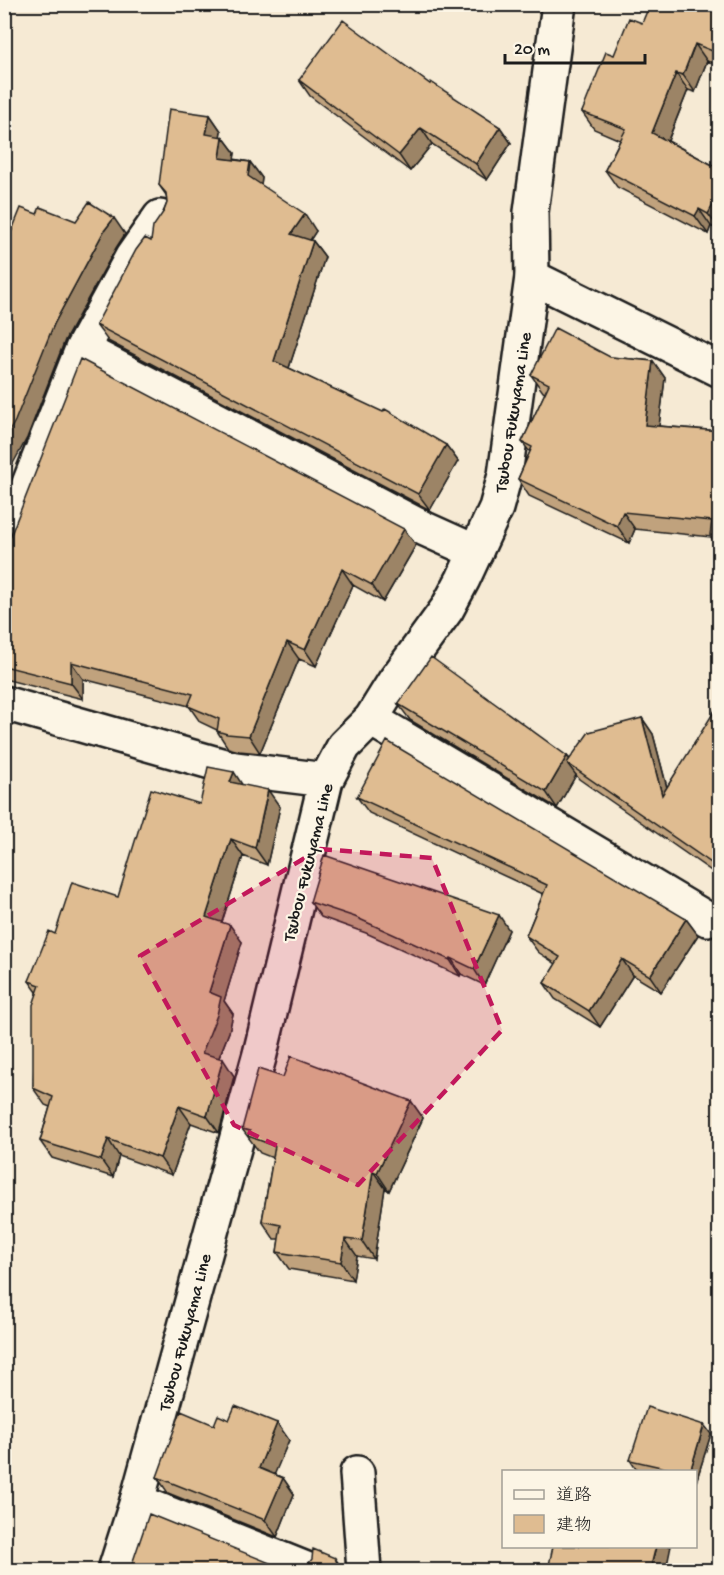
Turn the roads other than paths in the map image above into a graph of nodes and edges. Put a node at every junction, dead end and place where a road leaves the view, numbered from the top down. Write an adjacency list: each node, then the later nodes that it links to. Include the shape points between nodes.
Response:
1 (559, 4): 3 (street, Tsubou Fukuyama Line, via 531,212)
2 (160, 217): 4 (street, via 132,257)
3 (532, 277): 5 (street); 7 (street, Tsubou Fukuyama Line, via 505,475 496,508)
4 (82, 349): 6 (street); 7 (street, via 425,530)
5 (718, 367)
6 (4, 548)
7 (476, 552): 9 (street, Tsubou Fukuyama Line, via 447,609)
8 (4, 702): 10 (street, via 235,769)
9 (371, 719): 10 (street, Tsubou Fukuyama Line, via 344,746); 11 (street)
10 (326, 780): 13 (street, Tsubou Fukuyama Line, via 260,1054)
11 (707, 920)
12 (357, 1473): 16 (street)
13 (137, 1501): 14 (street); 15 (street, Tsubou Fukuyama Line)
14 (306, 1569)
15 (115, 1570)
16 (364, 1570)

